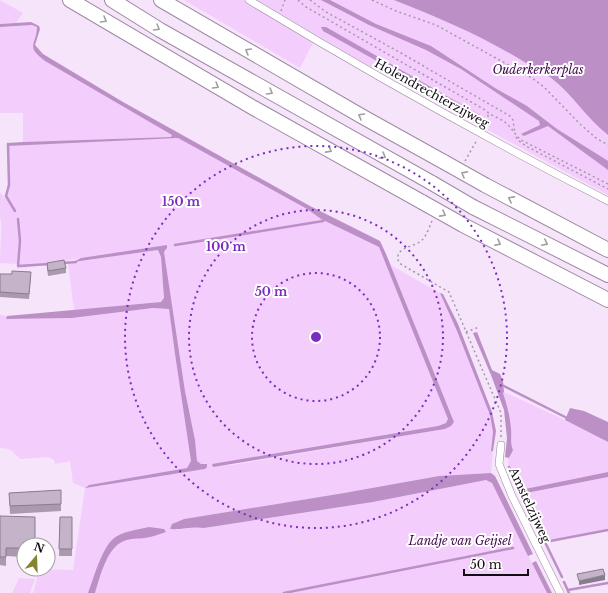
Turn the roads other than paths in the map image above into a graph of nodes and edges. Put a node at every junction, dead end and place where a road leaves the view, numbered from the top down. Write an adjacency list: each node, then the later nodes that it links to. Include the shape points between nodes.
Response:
1 (70, 0): 8 (highway, one-way to 8, bridge, via 252,107 463,225)
2 (112, 0): 7 (highway, one-way to 7, bridge, via 160,30 473,207)
3 (161, 0): 6 (highway, one-way to 3, bridge, via 363,117)
4 (249, 0): 5 (street, Holendrechterzijweg, via 380,77)
5 (608, 200)
6 (608, 250)
7 (608, 275)
8 (608, 300)
9 (501, 445): 10 (street, Amstelzijweg, via 499,464)
10 (560, 593)

